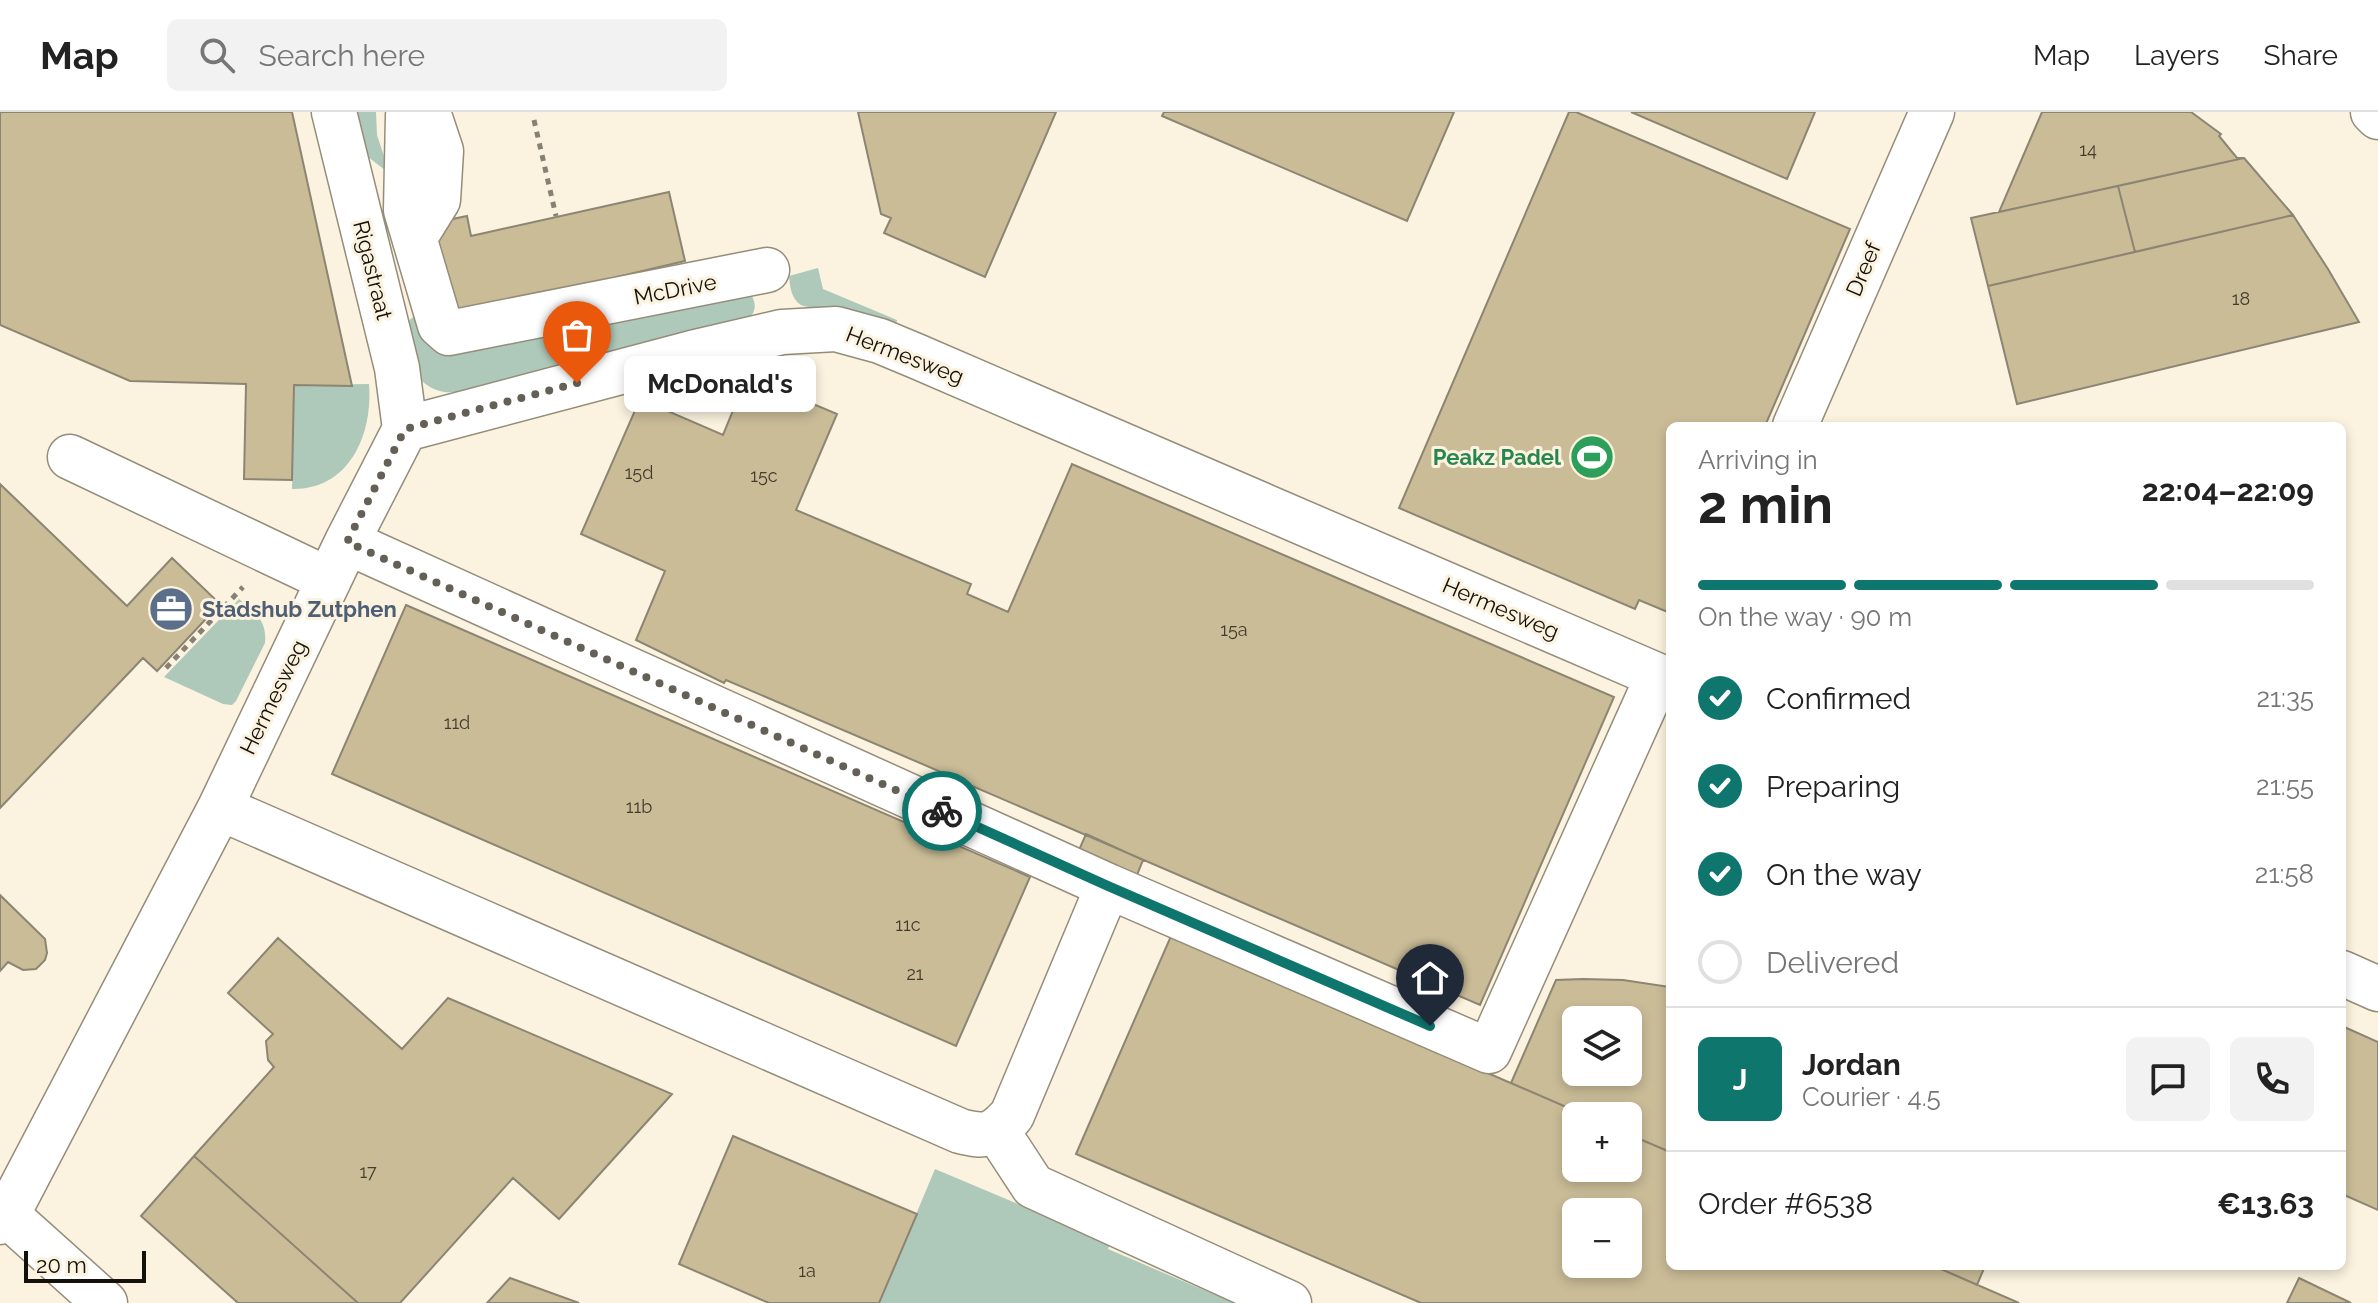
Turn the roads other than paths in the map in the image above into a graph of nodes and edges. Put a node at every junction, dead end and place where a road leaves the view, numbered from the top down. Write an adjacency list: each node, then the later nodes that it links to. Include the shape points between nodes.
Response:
1 (334, 112): 10 (street, Rigastraat, via 397,368)
2 (411, 112): 7 (street, McDrive, via 406,210)
3 (428, 112): 7 (street, via 441,151 438,200)
4 (1932, 112): 9 (street, Dreef)
5 (2373, 112): 6 (street)
6 (2378, 117)
7 (415, 237): 8 (street, McDrive, via 440,325 449,333)
8 (767, 270)
9 (1797, 422)
10 (405, 429): 12 (street, Hermesweg); 13 (street, Hermesweg, via 782,332 836,329 916,356)
11 (70, 457): 12 (street, via 274,554)
12 (338, 561): 14 (street, Hermesweg); 15 (street)
13 (1664, 678): 15 (street, via 1489,1051)
14 (220, 808): 18 (street, via 960,1131 979,1136); 19 (street, Hermesweg)
15 (1108, 886): 18 (street, via 1012,1115)
16 (2346, 975): 17 (street)
17 (2378, 989)
18 (997, 1131): 21 (street, via 1033,1186)
19 (3, 1218): 20 (street)
20 (105, 1303)
21 (1289, 1303)

